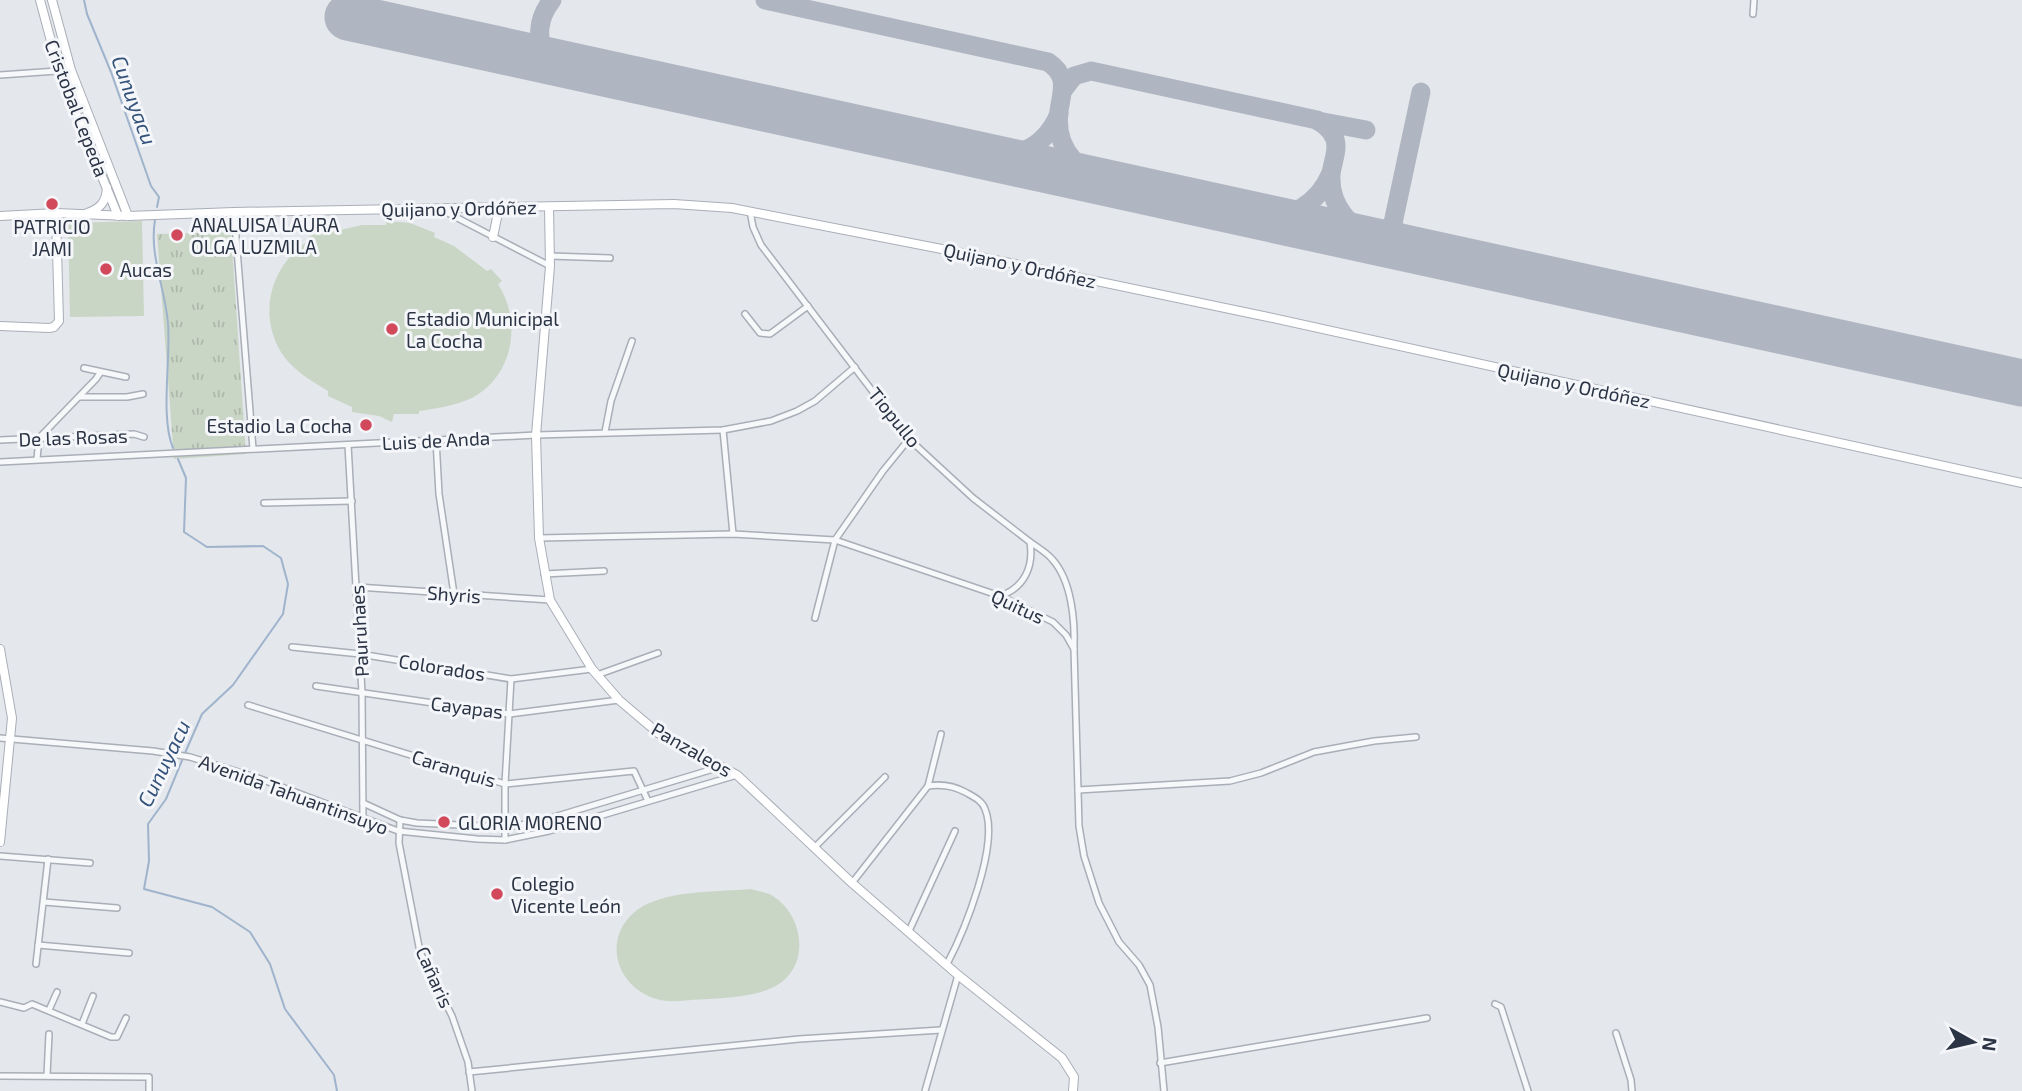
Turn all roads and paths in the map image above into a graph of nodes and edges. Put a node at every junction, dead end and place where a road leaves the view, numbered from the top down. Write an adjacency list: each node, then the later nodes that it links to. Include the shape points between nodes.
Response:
1 (40, 0): 6 (street, Cristobal Cepeda)
2 (52, 0): 5 (street, Cristobal Cepeda)
3 (1755, 0): 4 (street)
4 (1753, 14)
5 (71, 70): 6 (street); 17 (street, Cristobal Cepeda)
6 (59, 71): 7 (street); 8 (street, Cristobal Cepeda)
7 (0, 75)
8 (107, 188): 15 (street, via 103,203); 17 (street, Cristobal Cepeda)
9 (549, 207): 10 (street, Quijano y Ordóñez); 12 (street, Quijano y Ordóñez, via 711,205); 19 (street, Panzaleos)
10 (499, 208): 11 (street, Quijano y Ordóñez); 18 (street)
11 (439, 209): 13 (street, Quijano y Ordóñez); 18 (street)
12 (750, 211): 22 (street, Tiopullo, via 761,245); 44 (street, Quijano y Ordóñez, via 1254,314)
13 (234, 212): 17 (street, Quijano y Ordóñez); 41 (street)
14 (56, 213): 15 (street, Quijano y Ordóñez); 16 (street, Quijano y Ordóñez); 24 (street, via 60,321 49,328)
15 (83, 214): 17 (street, Quijano y Ordóñez)
16 (0, 216)
17 (123, 216)
18 (493, 237): 21 (street)
19 (550, 256): 20 (street); 21 (street, Panzaleos)
20 (611, 258)
21 (550, 266): 34 (street, Panzaleos)
22 (808, 306): 23 (street, via 770,334 760,333); 26 (street, Tiopullo)
23 (745, 314)
24 (0, 326)
25 (632, 341): 33 (street)
26 (855, 367): 32 (street, Luis de Anda, via 816,401 797,411); 37 (street, Tiopullo)
27 (84, 368): 28 (street)
28 (100, 373): 29 (street); 31 (street)
29 (126, 377)
30 (143, 394): 31 (street)
31 (80, 397): 36 (street)
32 (723, 430): 33 (street, Luis de Anda); 47 (street)
33 (605, 432): 34 (street, Luis de Anda)
34 (536, 435): 39 (street, Luis de Anda); 48 (street, Panzaleos)
35 (145, 437): 36 (street, De las Rosas)
36 (39, 438): 38 (street, De las Rosas); 42 (street)
37 (909, 439): 49 (street); 50 (street, Tiopullo)
38 (0, 440)
39 (436, 440): 40 (street, Luis de Anda); 54 (street)
40 (348, 445): 41 (street, Luis de Anda); 45 (street, Pauruhaes)
41 (253, 449): 42 (street, Luis de Anda)
42 (37, 459): 43 (street, Luis de Anda)
43 (0, 462)
44 (2022, 483)
45 (352, 501): 46 (street); 53 (street, Pauruhaes)
46 (264, 503)
47 (733, 534): 48 (street, Quitus); 49 (street, Quitus)
48 (539, 538): 52 (street, Panzaleos)
49 (835, 540): 55 (street, Quitus); 57 (street)
50 (1030, 542): 55 (street, via 1030,564 1022,582 1013,592); 60 (street, Tiopullo, via 1051,558 1064,577)
51 (604, 571): 52 (street)
52 (544, 575): 56 (street, Panzaleos)
53 (357, 587): 54 (street, Shyris); 62 (street, Pauruhaes)
54 (454, 594): 56 (street, Shyris)
55 (1000, 596): 60 (street, Quitus, via 1053,622)
56 (550, 600): 64 (street, Panzaleos)
57 (815, 618)
58 (292, 647): 62 (street, Colorados)
59 (0, 649): 63 (street)
60 (1074, 649): 81 (street)
61 (658, 653): 64 (street, Colorados)
62 (360, 654): 65 (street, Colorados); 67 (street, Pauruhaes)
63 (1, 660): 74 (street, via 11,706)
64 (594, 672): 65 (street, Colorados); 68 (street, Panzaleos)
65 (511, 678): 70 (street)
66 (316, 687): 67 (street, Cayapas)
67 (362, 694): 70 (street, Cayapas); 75 (street, Pauruhaes)
68 (619, 700): 70 (street, Cayapas); 76 (street, Panzaleos, via 658,733)
69 (248, 705): 75 (street, Caranquis)
70 (509, 714): 79 (street)
71 (941, 734): 80 (street)
72 (1416, 737): 81 (street, via 1314,752 1230,781)
73 (0, 738): 74 (street, Avenida Tahuantinsuyo)
74 (10, 740): 85 (street, Avenida Tahuantinsuyo, via 190,757); 91 (street)
75 (362, 740): 79 (street, Caranquis); 84 (street, Pauruhaes)
76 (723, 766): 77 (street, Panzaleos); 82 (street, Avenida Tahuantinsuyo)
77 (737, 775): 83 (street, Avenida Tahuantinsuyo); 92 (street, Panzaleos)
78 (885, 777): 92 (street)
79 (505, 784): 82 (street, Caranquis, via 634,771); 87 (street)
80 (928, 786): 96 (street); 103 (street, via 960,789 984,806 987,815 985,858 974,907)
81 (1078, 790): 116 (street, via 1087,872 1119,942 1150,985)
82 (643, 791): 83 (street, Caranquis); 87 (street, Avenida Tahuantinsuyo, via 534,823)
83 (648, 801): 90 (street, Avenida Tahuantinsuyo)
84 (363, 803): 85 (street, Pauruhaes); 86 (street, Avenida Tahuantinsuyo)
85 (363, 817): 88 (street, Avenida Tahuantinsuyo)
86 (400, 820): 87 (street, Avenida Tahuantinsuyo); 88 (street, Cañaris)
87 (504, 827): 90 (street)
88 (398, 831): 90 (street, Avenida Tahuantinsuyo); 117 (street, Cañaris, via 420,952 452,1016)
89 (955, 831): 99 (street)
90 (505, 840)
91 (0, 842)
92 (814, 848): 96 (street, Panzaleos)
93 (0, 856): 94 (street)
94 (48, 859): 95 (street); 97 (street)
95 (90, 863)
96 (852, 883): 99 (street, Panzaleos)
97 (44, 902): 98 (street); 100 (street)
98 (117, 908)
99 (909, 931): 103 (street, Panzaleos)
100 (38, 945): 101 (street); 102 (street)
101 (129, 953)
102 (36, 964)
103 (947, 964): 104 (street, Panzaleos)
104 (958, 975): 113 (street); 123 (street, Panzaleos, via 1062,1058 1074,1077)
105 (57, 992): 109 (street)
106 (93, 996): 112 (street)
107 (0, 1002): 109 (street)
108 (1495, 1004): 125 (street, via 1501,1007)
109 (49, 1010): 112 (street)
110 (126, 1018): 112 (street, via 117,1037)
111 (1427, 1018): 116 (street)
112 (82, 1024)
113 (941, 1030): 117 (street, via 799,1039); 122 (street)
114 (48, 1034): 118 (street)
115 (1616, 1034): 126 (street)
116 (1160, 1063): 124 (street)
117 (469, 1072): 121 (street, Cañaris)
118 (47, 1075): 119 (street); 120 (street, via 149,1077)
119 (0, 1076)
120 (149, 1091)
121 (472, 1091)
122 (925, 1091)
123 (1073, 1091)
124 (1164, 1091)
125 (1528, 1091)
126 (1632, 1091)

